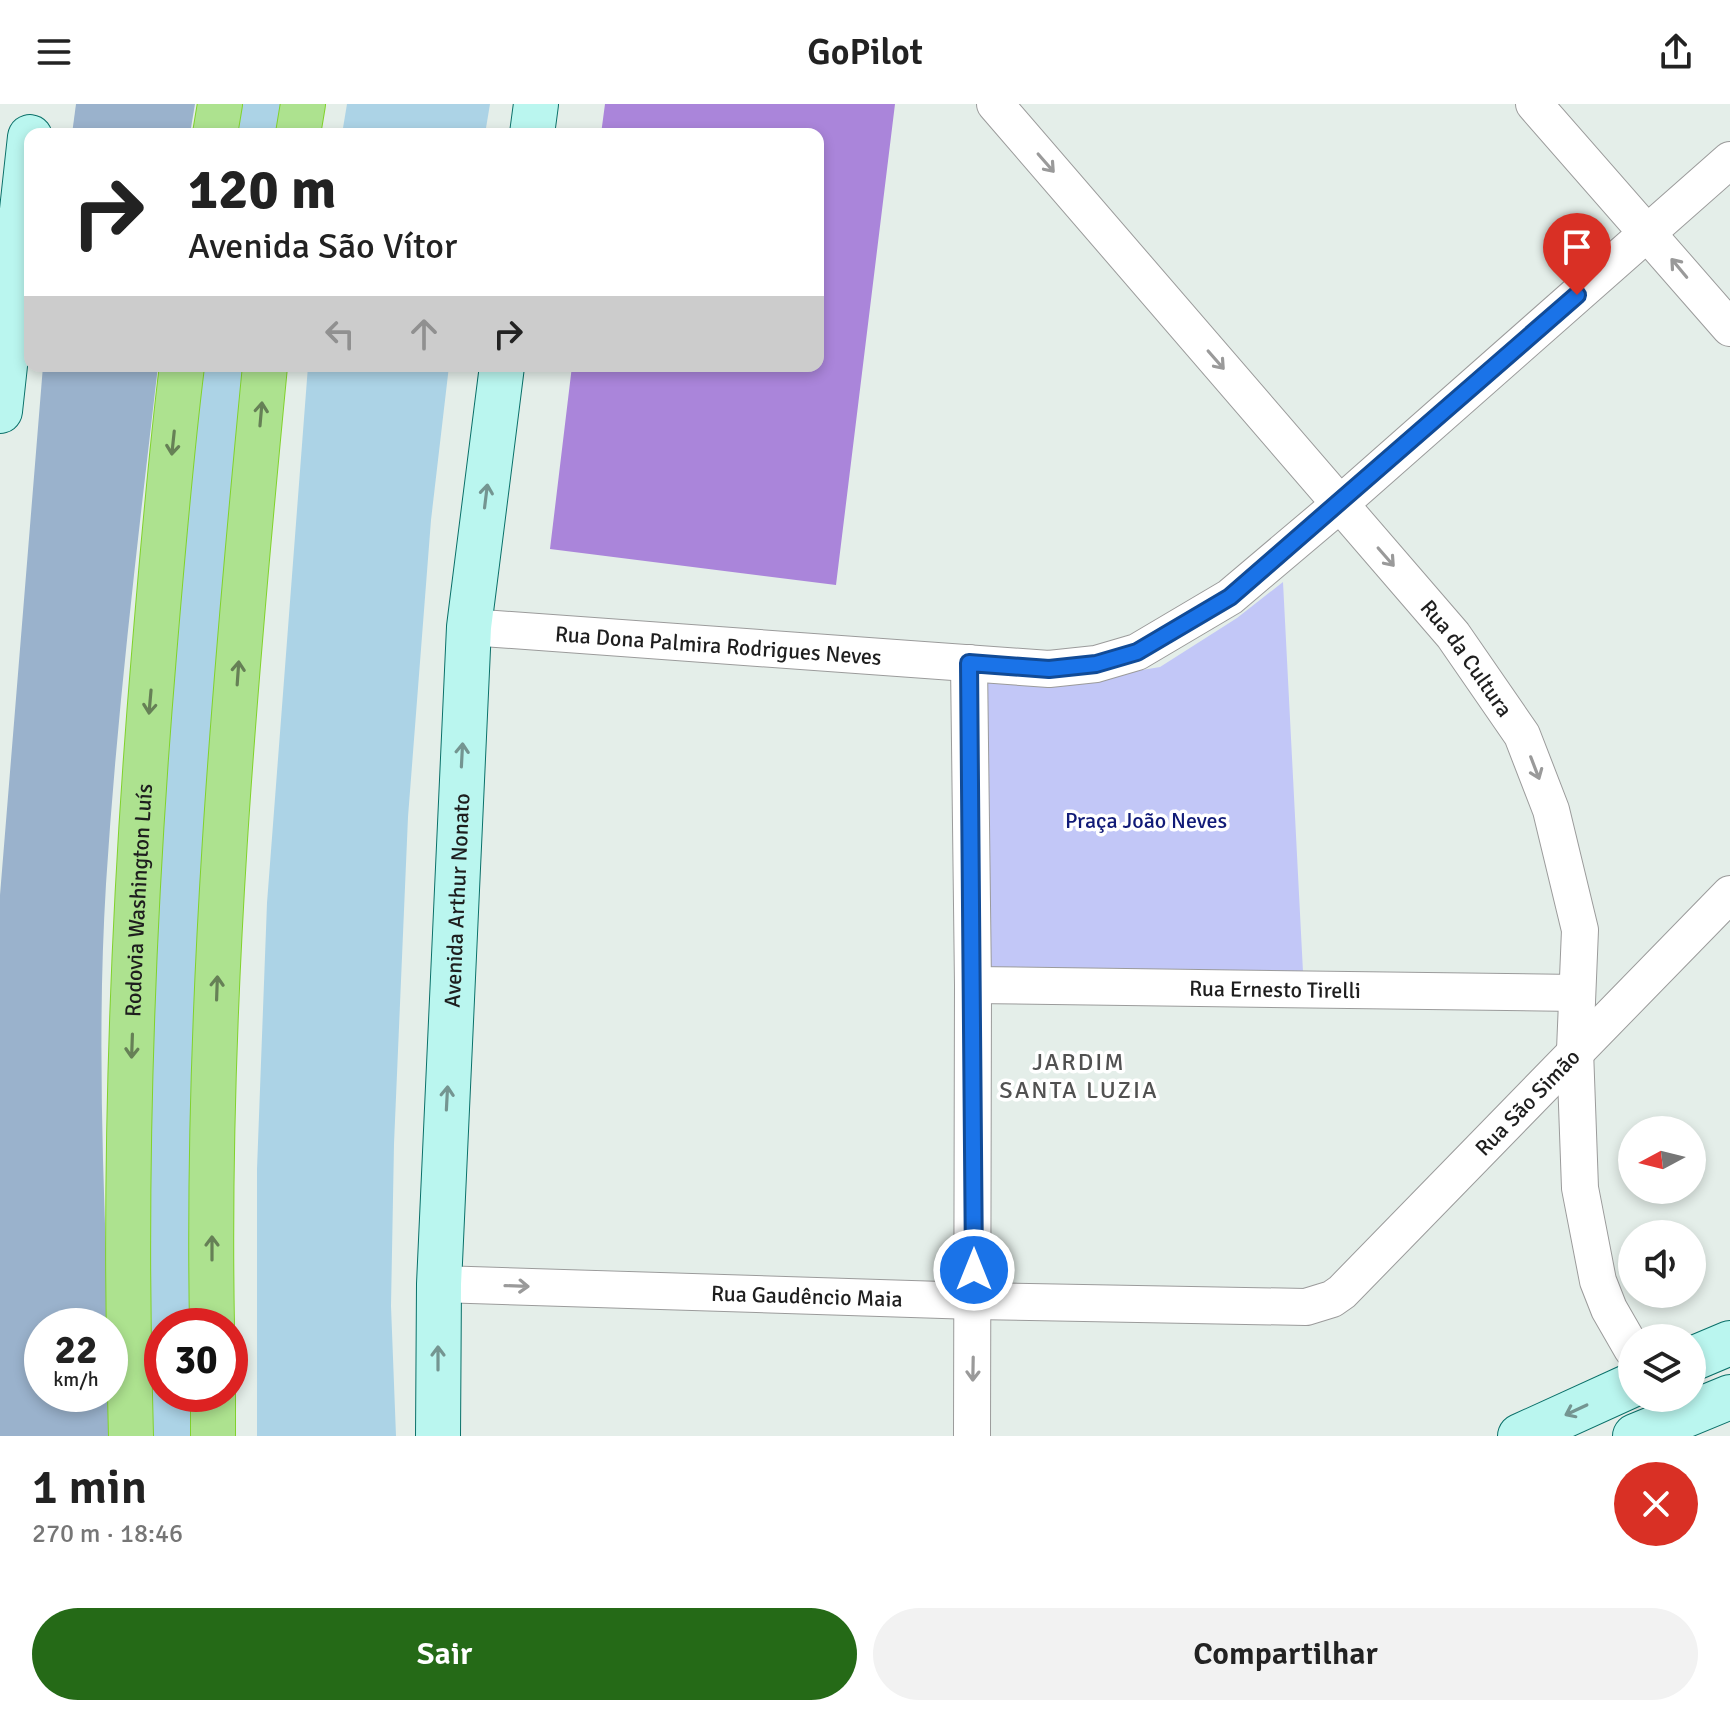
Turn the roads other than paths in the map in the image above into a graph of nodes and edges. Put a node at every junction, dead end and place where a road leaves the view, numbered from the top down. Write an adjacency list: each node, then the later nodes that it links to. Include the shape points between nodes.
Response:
1 (34, 104): 7 (main road)
2 (220, 104): 8 (highway)
3 (303, 104): 9 (highway)
4 (536, 104): 10 (main road)
5 (1534, 104): 13 (street)
6 (1003, 107): 19 (street, Rua da Cultura, one-way to 19)
7 (31, 128)
8 (216, 128)
9 (299, 128)
10 (533, 128)
11 (1730, 160): 13 (street, Rua Dona Palmira Rodrigues Neves)
12 (24, 191): 18 (main road)
13 (1649, 232): 14 (street, one-way to 13); 19 (street, Rua Dona Palmira Rodrigues Neves)
14 (1730, 328)
15 (181, 372): 37 (highway, Rodovia Washington Luís, one-way to 37, via 160,575 135,929 129,1142)
16 (264, 372): 29 (highway, one-way to 16, via 218,953)
17 (501, 372): 20 (main road, Avenida Arthur Nonato, one-way to 17)
18 (0, 411)
19 (1340, 504): 21 (street, Rua Dona Palmira Rodrigues Neves, via 1230,597 1137,652 1096,664 1049,669); 24 (street, Rua da Cultura, one-way to 24, via 1453,635 1522,735 1551,810 1580,930)
20 (469, 627): 21 (street, Rua Dona Palmira Rodrigues Neves); 26 (main road, Avenida Arthur Nonato, one-way to 20)
21 (969, 663): 23 (street)
22 (1730, 894): 25 (street, Rua São Simão)
23 (973, 985): 24 (street, Rua Ernesto Tirelli); 27 (street)
24 (1577, 993): 25 (street, Rua da Cultura)
25 (1575, 1050): 28 (street, Rua São Simão, via 1342,1292); 30 (street, Rua da Cultura, via 1580,1188 1598,1281)
26 (439, 1284): 27 (street, Rua Gaudêncio Maia, one-way to 27); 39 (main road, Avenida Arthur Nonato, one-way to 26)
27 (974, 1301): 28 (street, Rua Gaudêncio Maia); 40 (street, one-way to 40)
28 (1318, 1305)
29 (212, 1308)
30 (1618, 1325)
31 (1730, 1343): 32 (main road)
32 (1706, 1353)
33 (1618, 1391): 41 (main road, one-way to 41)
34 (1730, 1397): 36 (main road)
35 (213, 1412): 38 (highway)
36 (1681, 1418): 42 (main road)
37 (131, 1436)
38 (213, 1436)
39 (438, 1436)
40 (972, 1436)
41 (1520, 1436)
42 (1635, 1436)

